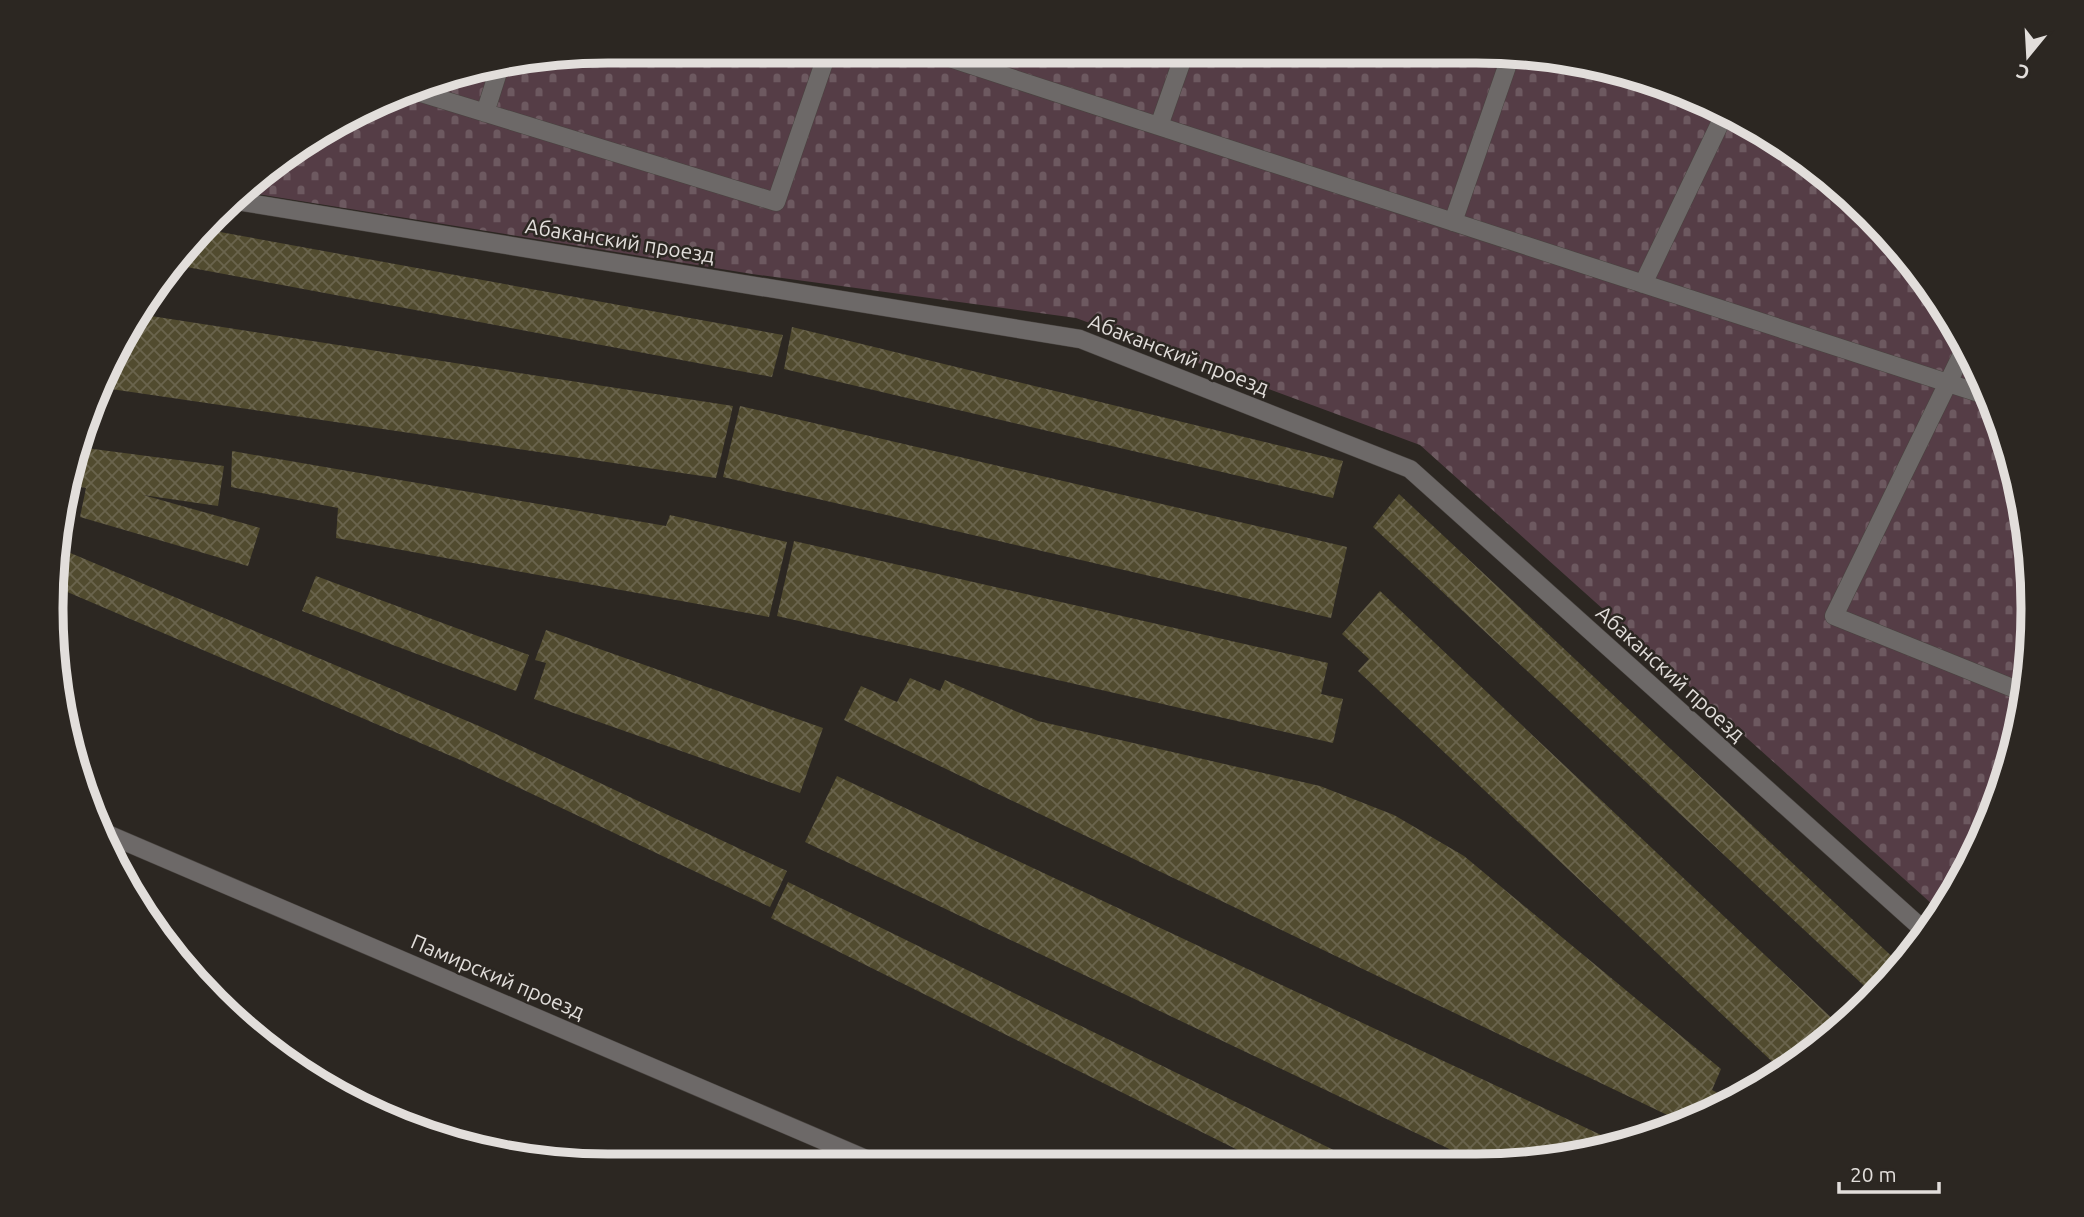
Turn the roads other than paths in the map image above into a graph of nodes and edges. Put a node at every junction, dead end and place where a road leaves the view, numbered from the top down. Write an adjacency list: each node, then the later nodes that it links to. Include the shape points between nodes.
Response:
1 (824, 63): 7 (street, via 776,202)
2 (964, 63): 9 (street)
3 (1181, 63): 9 (street)
4 (1507, 64): 11 (street)
5 (497, 74): 7 (street)
6 (426, 95): 7 (street)
7 (485, 113)
8 (1721, 121): 12 (street)
9 (1159, 127): 11 (street)
10 (245, 202): 18 (street, Абаканский проезд, via 1080,339 1410,469)
11 (1453, 222): 12 (street)
12 (1643, 284): 14 (street)
13 (1960, 358): 14 (street)
14 (1948, 383): 15 (street); 16 (street, via 1834,616)
15 (1976, 392)
16 (2015, 688)
17 (113, 837): 19 (street, Памирский проезд)
18 (1919, 926)
19 (854, 1154)

